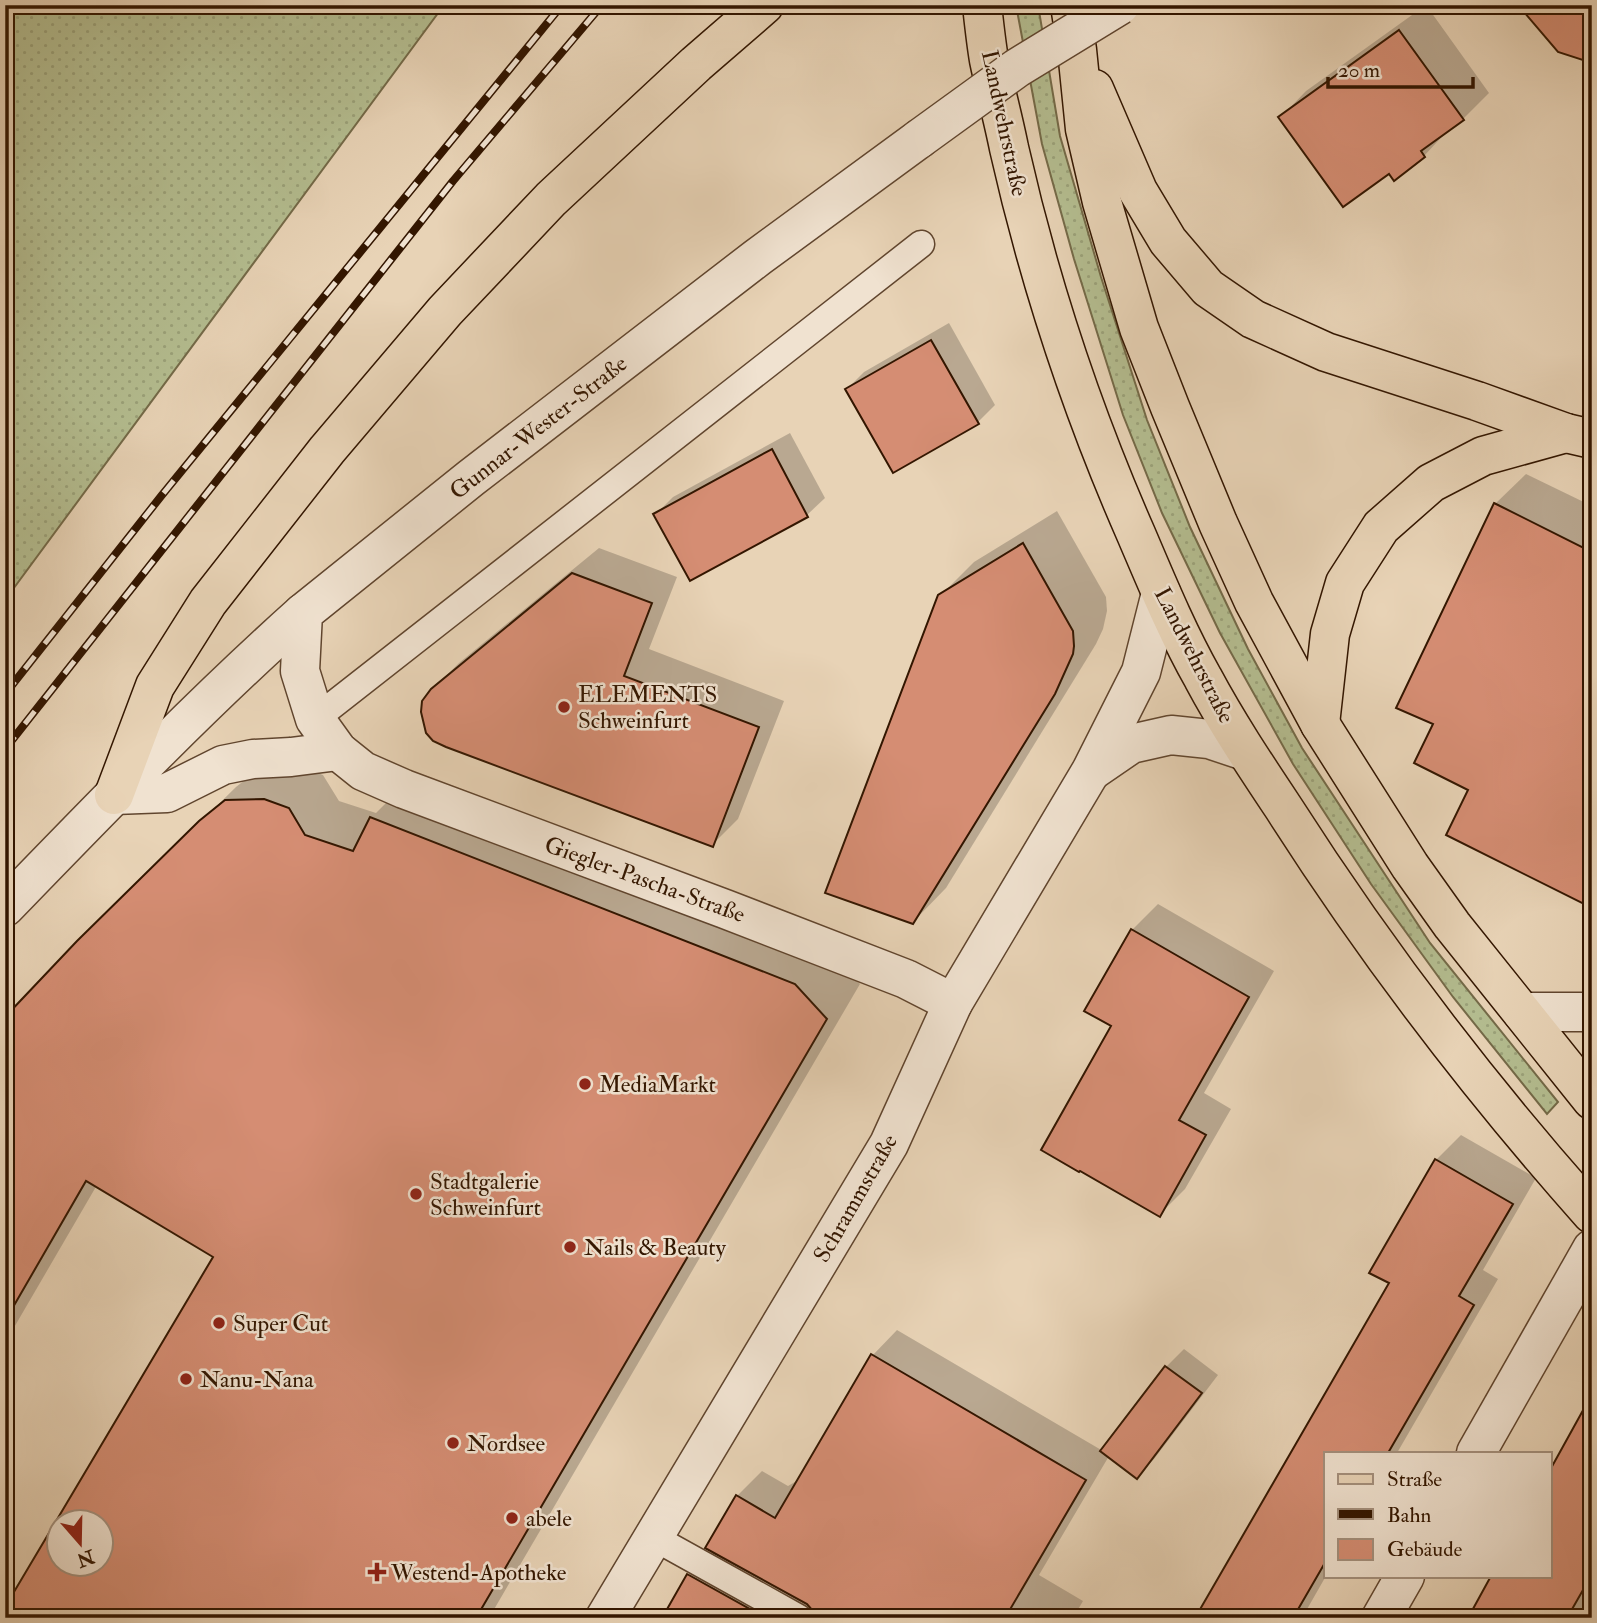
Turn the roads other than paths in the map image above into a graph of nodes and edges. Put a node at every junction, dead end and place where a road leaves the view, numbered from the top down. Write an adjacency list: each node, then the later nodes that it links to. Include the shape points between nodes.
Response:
1 (764, 5): 15 (main road, via 551,199 445,311 327,450 208,602 155,686)
2 (982, 5): 8 (main road, Landwehrstraße, via 989,59 1038,268 1113,483)
3 (1070, 5): 5 (main road)
4 (1120, 5): 9 (street, Gunnar-Wester-Straße, bridge, via 1017,68 747,265)
5 (1077, 50): 7 (main road, via 1138,191 1168,241 1208,288 1253,319 1326,352); 11 (main road, via 1085,129 1139,328 1254,602)
6 (921, 244): 10 (lane)
7 (1579, 436): 11 (main road, via 1483,456 1431,483 1381,527 1345,583 1330,634)
8 (1161, 593): 13 (main road, Landwehrstraße); 14 (street, Schrammstraße, via 1141,672)
9 (303, 613): 10 (street, Giegler-Pascha-Straße, via 300,671); 15 (street, Gunnar-Wester-Straße)
10 (315, 719): 12 (street, Giegler-Pascha-Straße)
11 (1320, 724): 18 (main road, via 1410,866)
12 (338, 751): 15 (street, via 223,765 167,793); 17 (street, Giegler-Pascha-Straße, via 363,771 404,789 906,979)
13 (1245, 751): 14 (street, Schrammstraße, via 1209,739 1171,735 1131,744); 21 (main road, Landwehrstraße, via 1411,995)
14 (1091, 771): 17 (street, Schrammstraße)
15 (114, 794): 16 (street, Gunnar-Wester-Straße)
16 (5, 907)
17 (953, 1003): 24 (street, Schrammstraße, via 890,1144)
18 (1522, 1012): 19 (street); 20 (main road)
19 (1592, 1012)
20 (1592, 1100)
21 (1592, 1214)
22 (1592, 1250): 23 (street)
23 (1477, 1452)
24 (653, 1536): 26 (street, Schrammstraße); 27 (lane)
25 (1404, 1578): 28 (street)
26 (605, 1618)
27 (799, 1618)
28 (1381, 1618)

